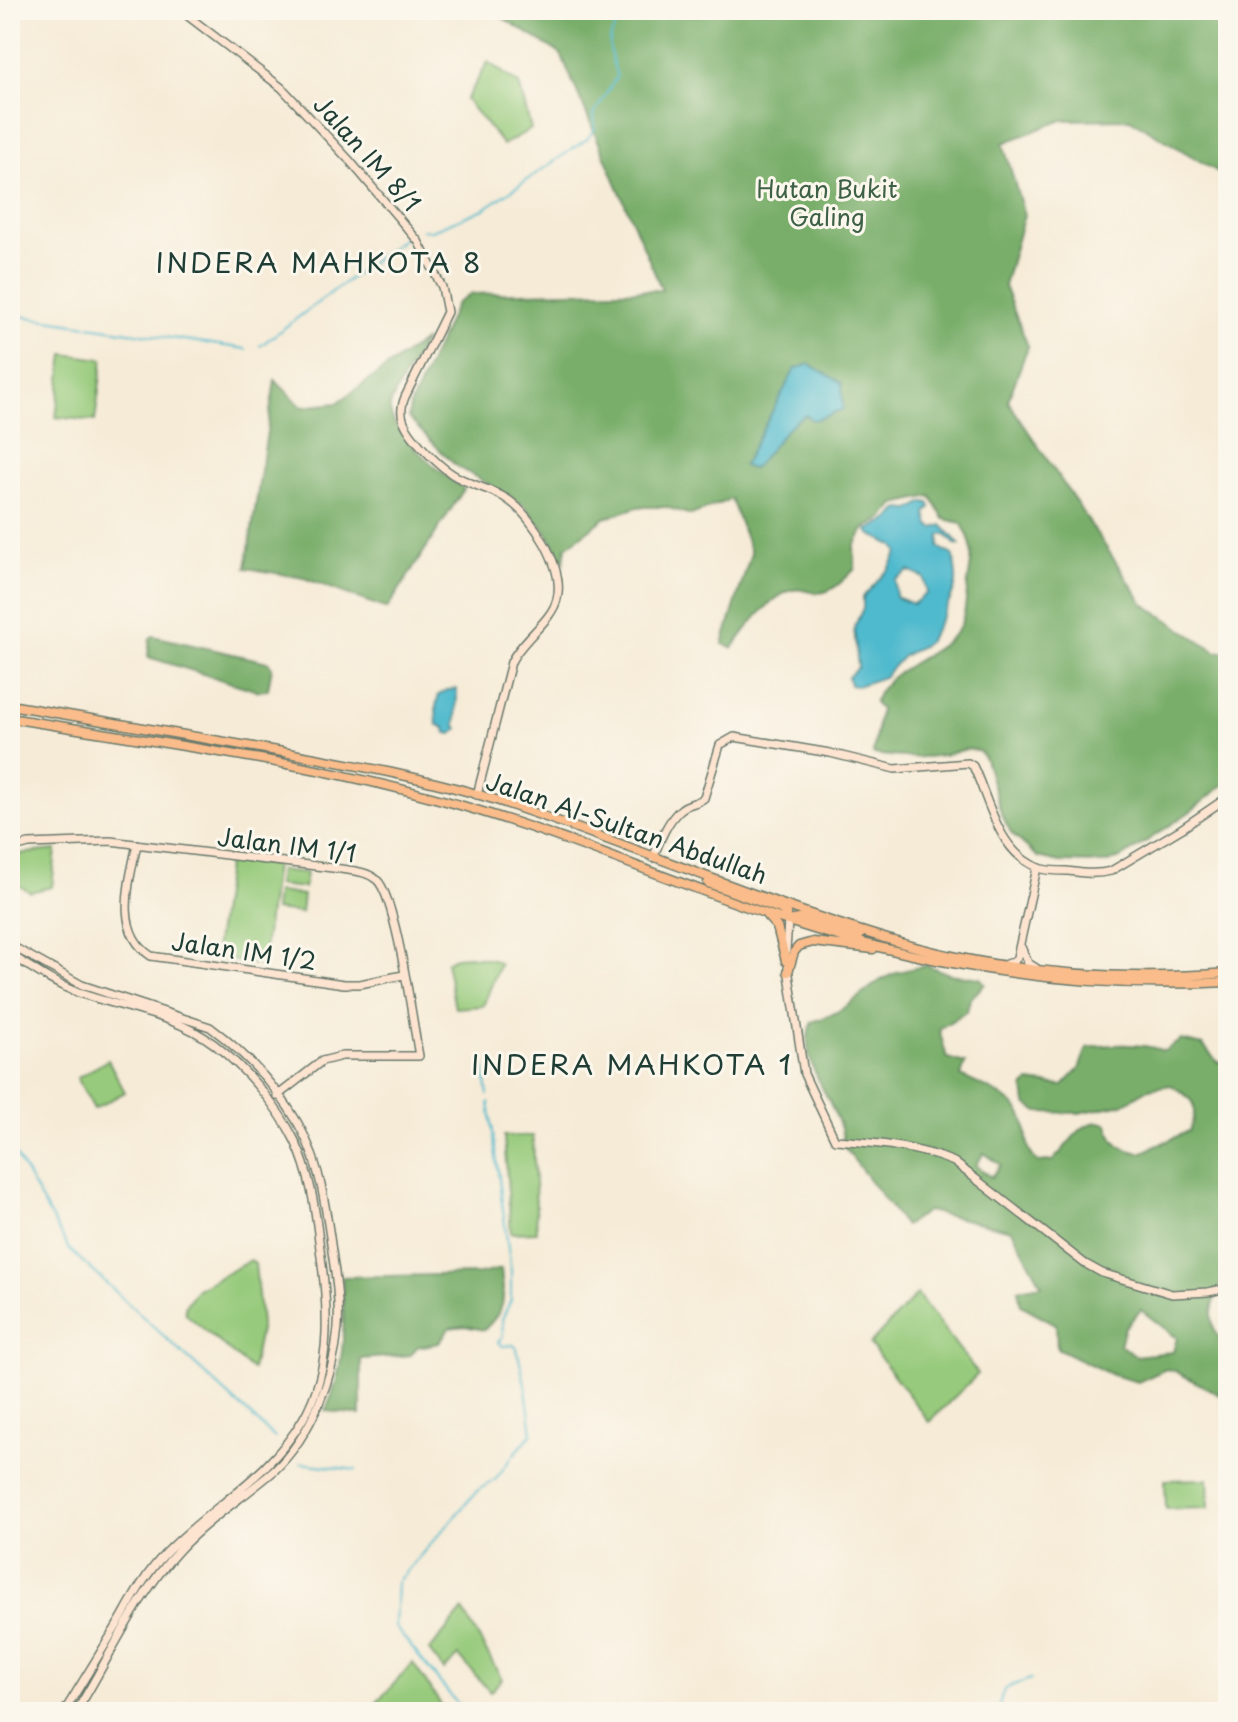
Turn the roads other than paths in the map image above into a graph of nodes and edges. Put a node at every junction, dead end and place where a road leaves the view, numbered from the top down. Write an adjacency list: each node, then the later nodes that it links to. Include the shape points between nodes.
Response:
1 (180, 10): 4 (street, Jalan IM 8/1, via 282,88 418,241 442,287 447,312 405,397 403,422 451,473 517,507 555,567 557,600 511,662)
2 (10, 705): 4 (main road, Jalan Al-Sultan Abdullah, via 370,768)
3 (10, 718): 10 (main road, Jalan Al-Sultan Abdullah, via 374,780 540,829)
4 (477, 795): 8 (main road, Jalan Al-Sultan Abdullah)
5 (1228, 797): 9 (street, via 1111,871)
6 (137, 844): 7 (street, Jalan IM 1/1, via 29,844); 21 (street, Jalan IM 1/1, via 366,873 388,898); 21 (street, Jalan IM 1/2, via 126,915 151,956 344,984)
7 (10, 849)
8 (653, 858): 9 (street, via 675,815 704,798 720,745 734,737 895,769 968,763 979,777 996,825); 11 (main road, via 780,909); 14 (main road, Jalan Al-Sultan Abdullah)
9 (1037, 868): 13 (street)
10 (762, 912): 11 (main road, Jalan Al-Sultan Abdullah); 16 (main road, via 777,927)
11 (788, 921): 14 (main road, via 803,918); 16 (street)
12 (10, 945): 23 (street, via 82,985 210,1027)
13 (1020, 945): 17 (street, via 1016,960); 18 (street, via 1028,963)
14 (917, 951): 17 (main road, Jalan Al-Sultan Abdullah); 19 (main road, via 813,942 799,946); 22 (main road, Jalan Al-Sultan Abdullah, via 1037,977 1137,984)
15 (10, 954): 24 (street, via 77,992 204,1037)
16 (786, 961): 19 (street)
17 (1004, 965): 18 (main road, Jalan Al-Sultan Abdullah)
18 (1039, 970): 20 (main road, Jalan Al-Sultan Abdullah, via 1179,977)
19 (788, 972): 25 (street, via 804,1074 835,1140 908,1148 954,1162 1102,1273 1172,1294)
20 (1228, 973)
21 (403, 975): 23 (street, Jalan IM 1/1, via 419,1056 322,1061)
22 (1228, 982)
23 (278, 1095): 24 (street); 27 (street, via 307,1139 326,1204 338,1305 327,1378 316,1410 285,1460 168,1562)
24 (269, 1103): 26 (street, via 296,1144 311,1185 326,1294 324,1356 314,1396 272,1462 163,1556)
25 (1228, 1288)
26 (64, 1712)
27 (76, 1712)

